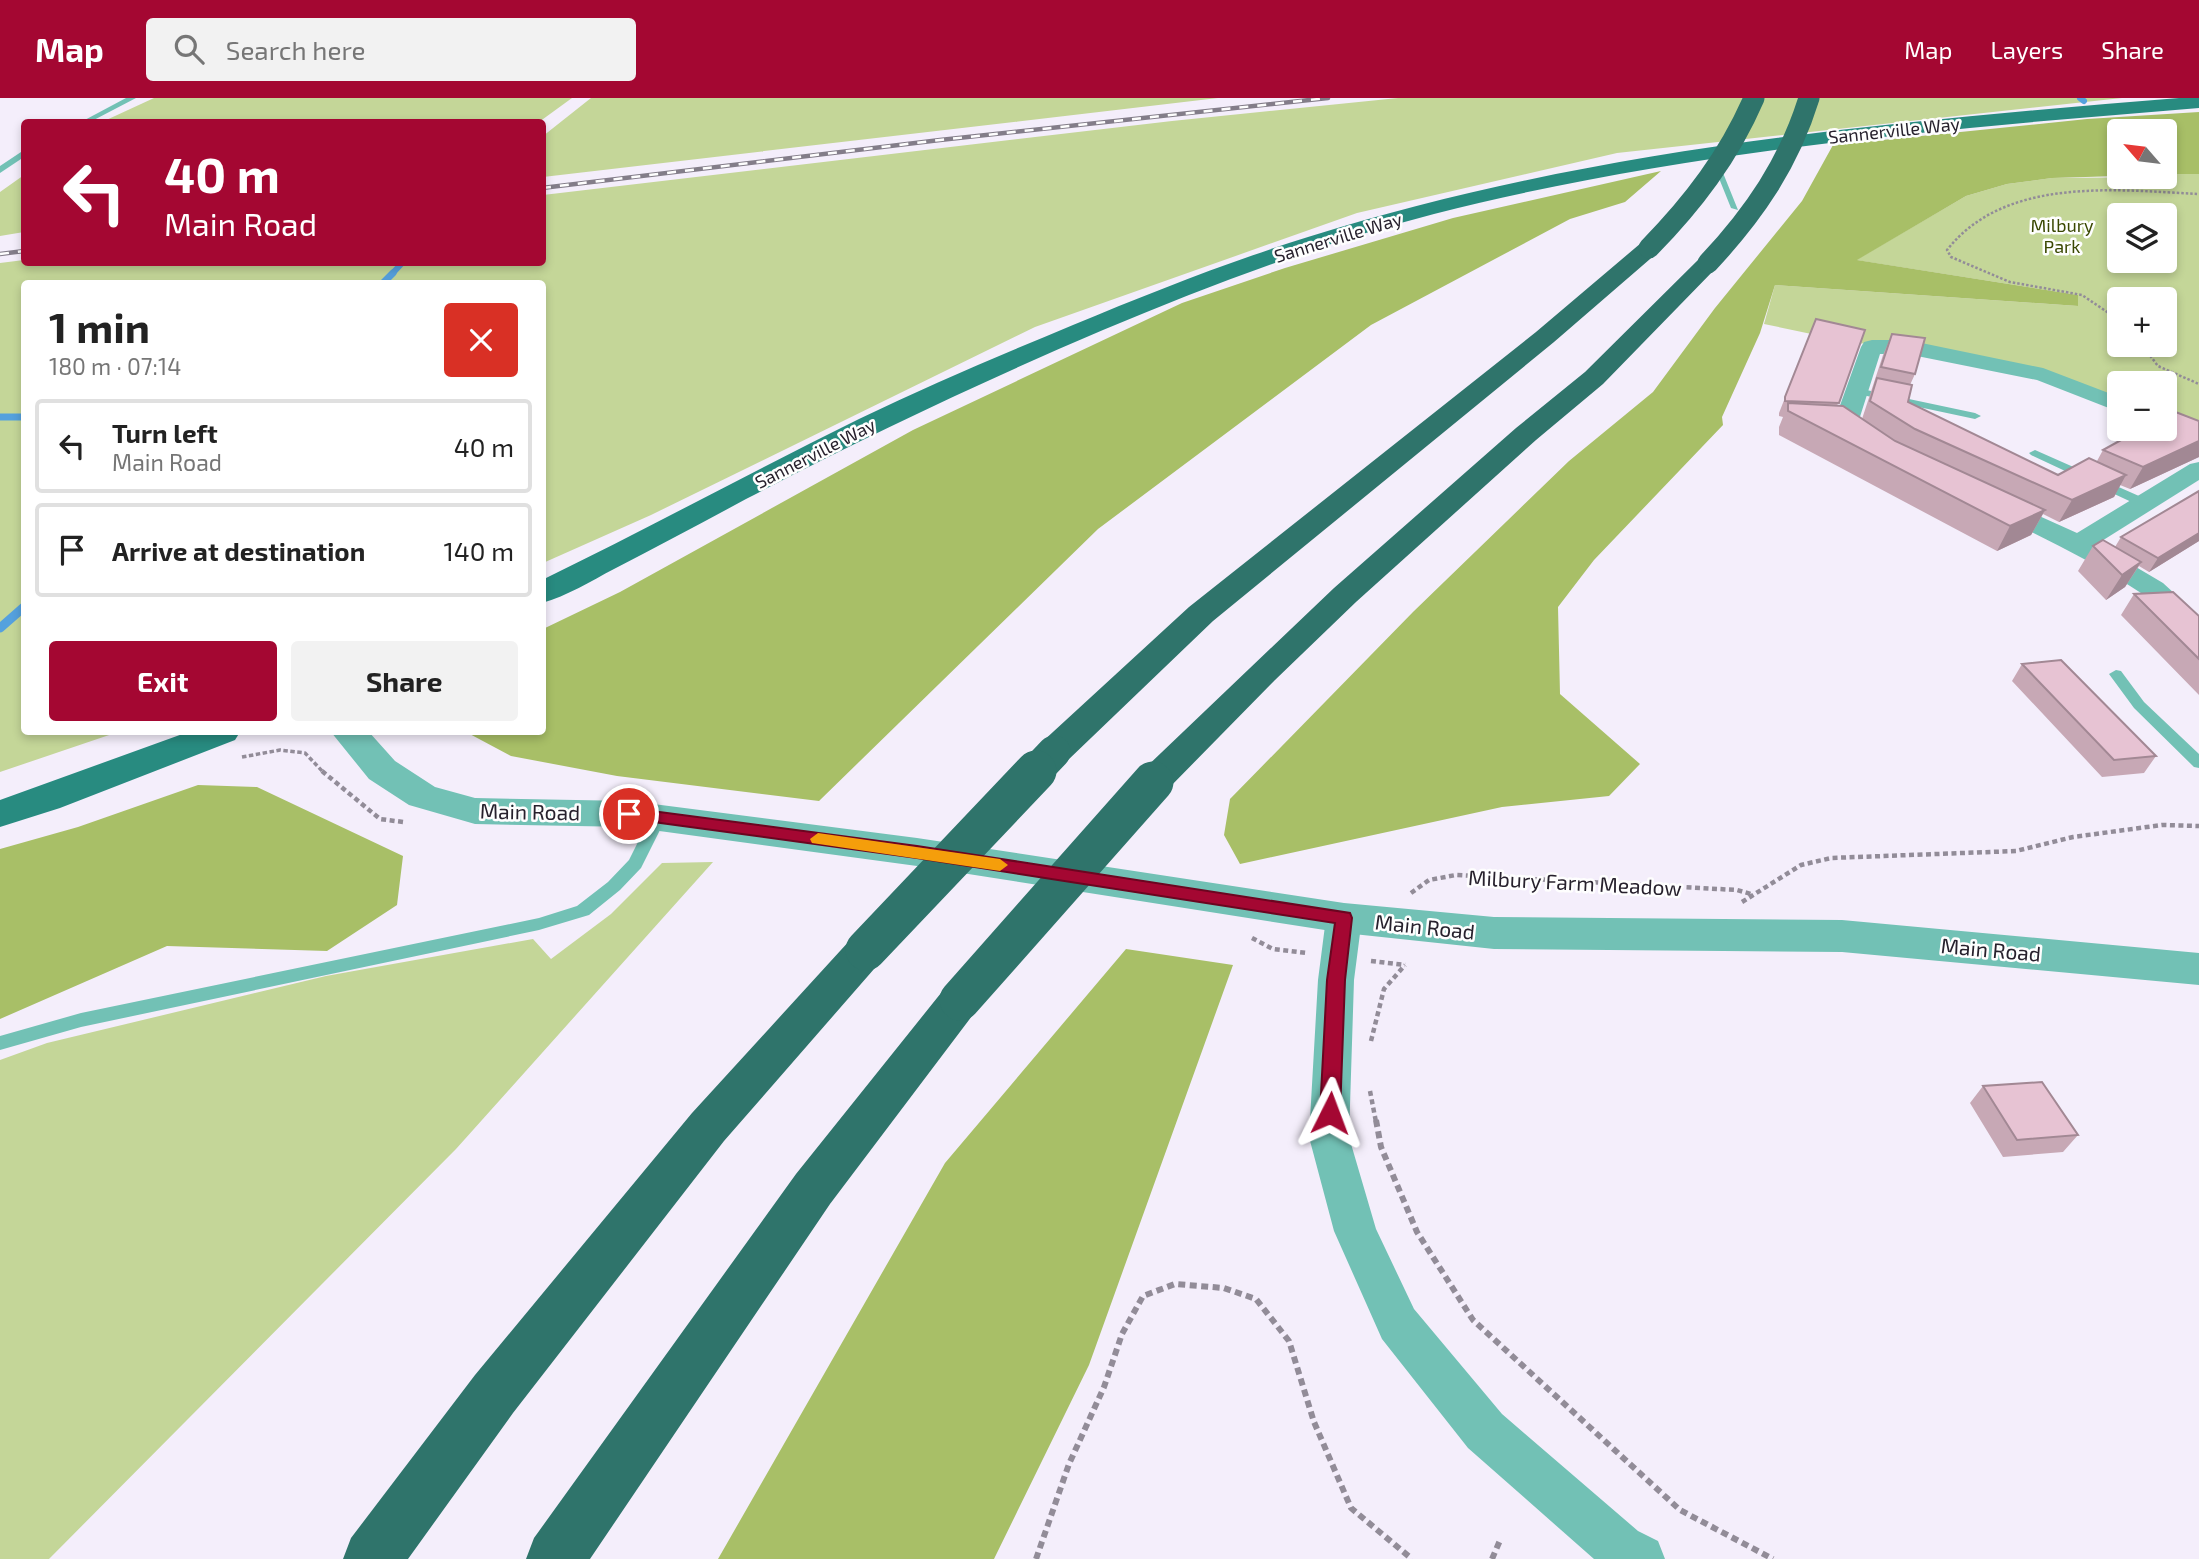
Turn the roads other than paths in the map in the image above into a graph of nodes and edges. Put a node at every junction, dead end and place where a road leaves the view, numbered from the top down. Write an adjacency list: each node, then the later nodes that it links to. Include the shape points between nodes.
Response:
1 (132, 98): 5 (lane)
2 (1754, 98): 30 (highway, bridge, via 1720,167 1649,248 1201,614 1054,752 866,950 708,1126 494,1394)
3 (1809, 98): 31 (highway, bridge, via 1785,162 1763,199 1707,263 1594,378 1263,672 1153,782 960,1000 813,1189)
4 (2199, 102): 6 (main road, Sannerville Way, via 1868,132)
5 (91, 119)
6 (1710, 152): 9 (lane); 19 (main road, Sannerville Way, via 1604,169 1458,202 1220,274 919,400)
7 (21, 156): 8 (lane)
8 (0, 170)
9 (1735, 208)
10 (1857, 391): 11 (street, via 1856,383 1872,347 1894,345 2043,375); 12 (lane); 13 (street, via 1838,425)
11 (2107, 400)
12 (1975, 416)
13 (1884, 451)
14 (2035, 453): 17 (lane)
15 (2199, 469): 17 (street)
16 (1980, 498): 18 (street)
17 (2144, 503): 18 (street)
18 (2078, 544): 20 (street, via 2153,589)
19 (546, 591)
20 (2199, 631)
21 (2116, 674): 24 (lane, via 2139,705)
22 (352, 735): 26 (street, Main Road, via 382,770 422,796 475,811)
23 (229, 745): 25 (main road)
24 (2199, 763)
25 (0, 814)
26 (658, 818): 27 (street, Main Road, via 917,852); 29 (lane, via 635,864 583,911 81,1020)
27 (1344, 918): 28 (street, Main Road, via 1494,933 1842,936); 32 (street, via 1336,980 1329,1137 1355,1231 1398,1324 1485,1430 1620,1549)
28 (2199, 969)
29 (0, 1043)
30 (372, 1559)
31 (555, 1559)
32 (1640, 1559)

